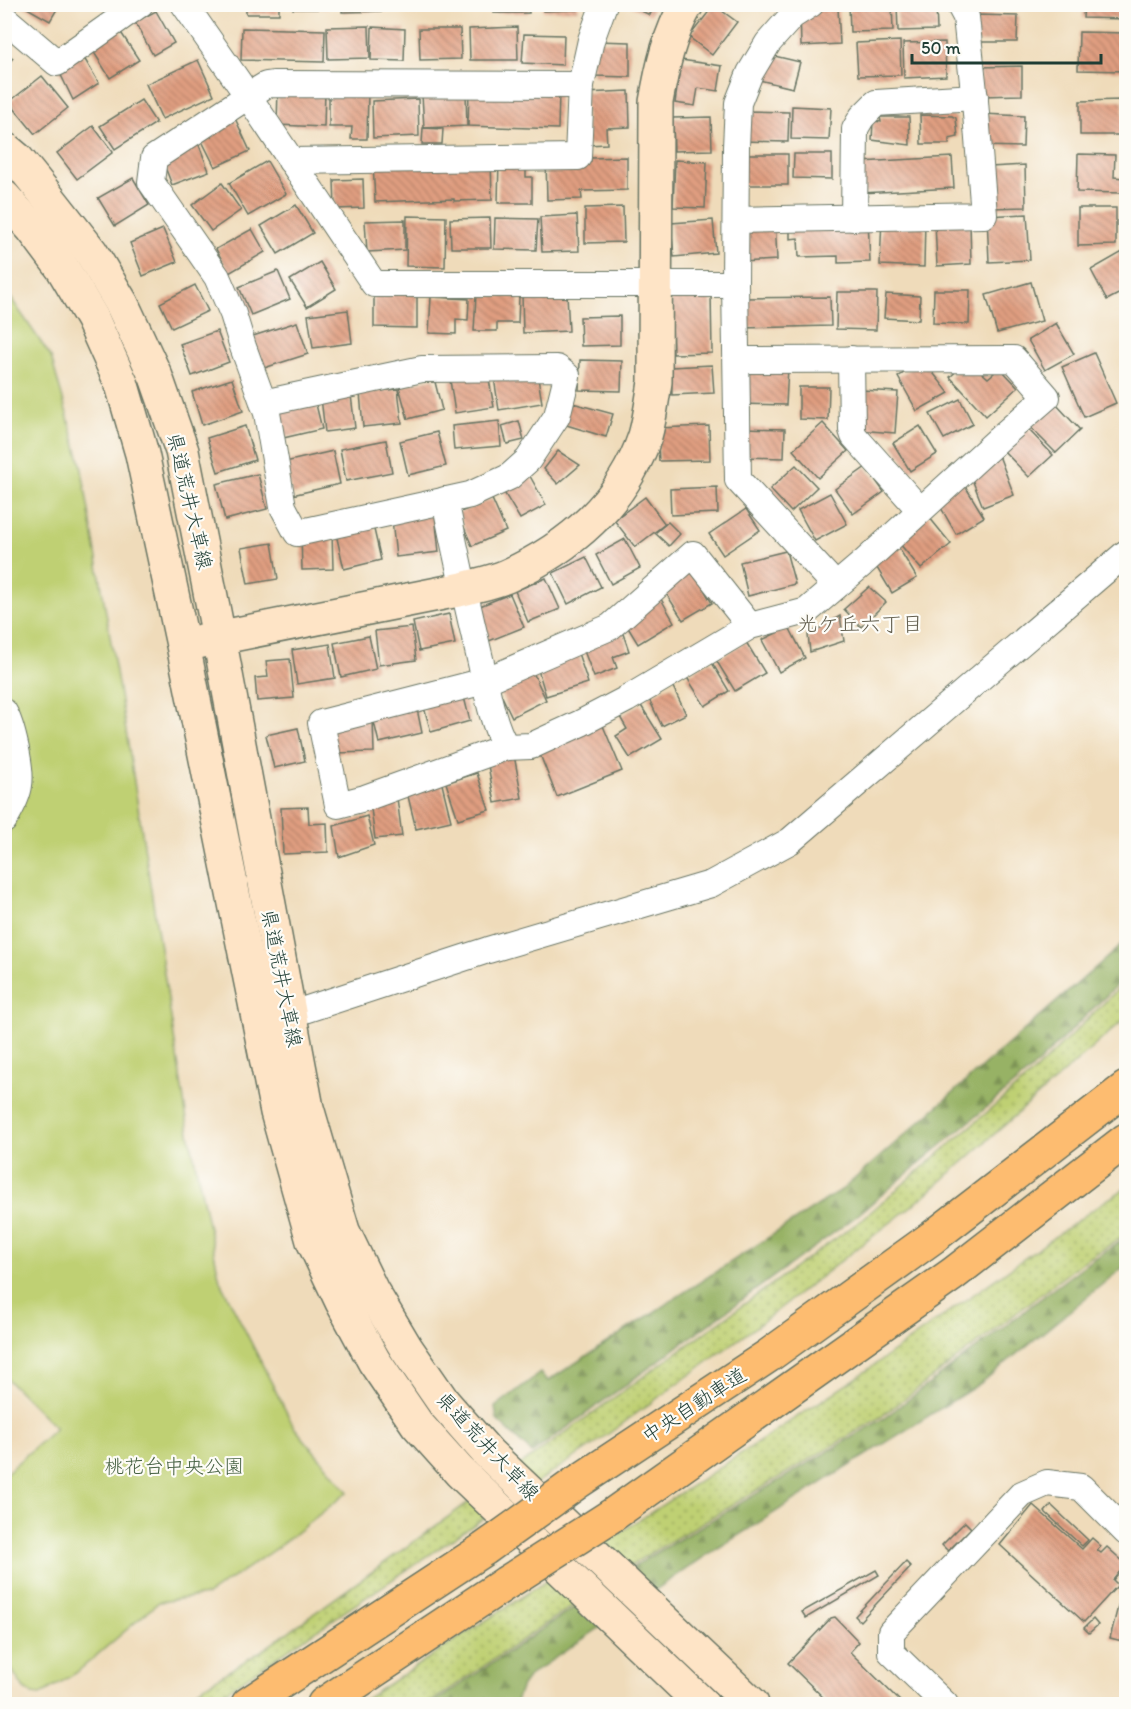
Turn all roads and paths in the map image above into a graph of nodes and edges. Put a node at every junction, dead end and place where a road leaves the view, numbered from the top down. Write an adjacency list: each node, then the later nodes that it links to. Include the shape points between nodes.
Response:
1 (140, 4): 7 (street, via 57,63)
2 (184, 4): 9 (street)
3 (604, 4): 8 (street)
4 (687, 4): 16 (main road, via 669,42 656,102)
5 (811, 4): 15 (street, via 792,16 768,43 750,72 738,103)
6 (959, 4): 10 (street, via 966,17)
7 (4, 18)
8 (581, 85): 9 (street, via 273,84); 12 (street, via 578,157)
9 (248, 96): 12 (street); 20 (street, via 154,158 151,182 217,277 234,314)
10 (975, 97): 14 (street, via 876,103 862,117 855,129); 14 (street, via 984,215)
11 (4, 148): 27 (main road, 県道荒井大草線, via 17,159 90,252 122,304 156,376 182,451)
12 (291, 161): 16 (street, via 374,284)
13 (4, 197): 28 (main road, 県道荒井大草線, via 63,269 92,318 122,385 142,454)
14 (854, 218): 15 (street)
15 (736, 220): 17 (street)
16 (656, 284): 17 (street); 25 (main road, via 651,413 628,473 604,507 569,541 505,577)
17 (735, 284): 19 (street)
18 (851, 359): 19 (street); 22 (street, via 854,435); 22 (street, via 1014,358 1047,397)
19 (737, 360): 24 (street, via 738,480)
20 (263, 403): 21 (street, via 283,507 297,533); 21 (street, via 422,369 557,368 567,376 557,416 528,460 509,477 470,495)
21 (445, 500): 25 (street)
22 (920, 510): 24 (street)
23 (1126, 553): 33 (street, via 790,841 711,884 488,950)
24 (836, 586): 26 (street, via 807,611)
25 (463, 589): 27 (main road); 29 (street)
26 (750, 626): 29 (street, via 693,554 610,627); 31 (street, via 581,723 531,746)
27 (219, 638): 28 (main road); 33 (main road, 県道荒井大草線)
28 (183, 645): 39 (main road, 県道荒井大草線, via 277,1112 313,1241 342,1302 374,1361 417,1424 460,1472)
29 (485, 681): 31 (street); 31 (street, via 321,723 338,805)
30 (4, 712): 32 (street, via 16,750 20,785)
31 (506, 747)
32 (4, 820)
33 (289, 1015): 40 (main road, 県道荒井大草線, via 306,1108 343,1231 406,1348 444,1403 488,1453)
34 (1126, 1088): 37 (highway, 中央自動車道, bridge, via 933,1237 768,1356)
35 (1126, 1140): 38 (highway, 中央自動車道, bridge, via 953,1274 611,1516)
36 (1126, 1532): 41 (street, via 1081,1487 1047,1483 1022,1494 891,1632 891,1652)
37 (248, 1704)
38 (324, 1704)
39 (702, 1704)
40 (752, 1704)
41 (945, 1704)

